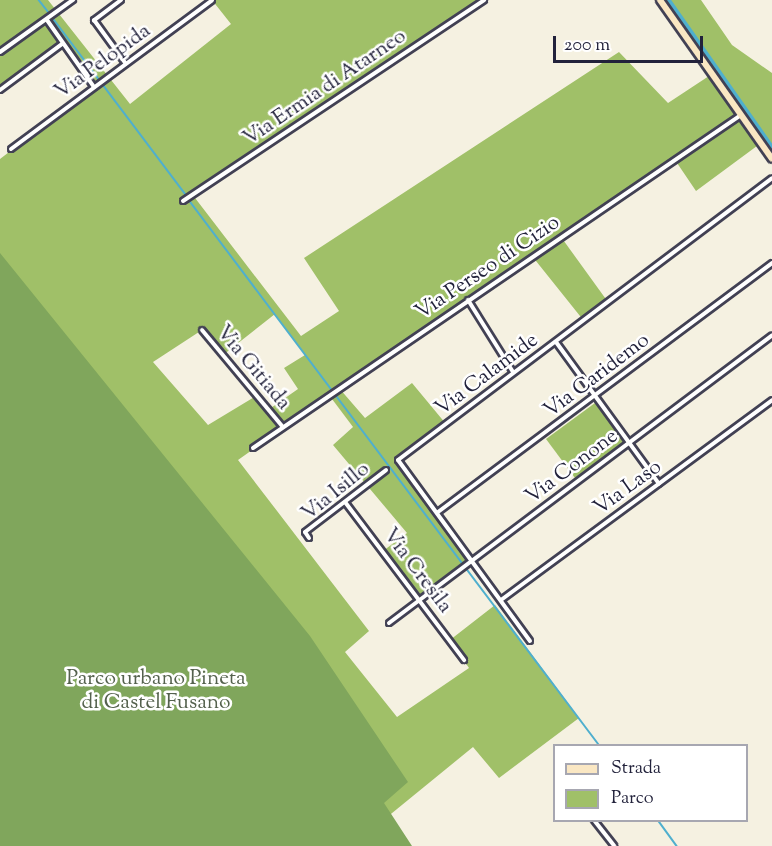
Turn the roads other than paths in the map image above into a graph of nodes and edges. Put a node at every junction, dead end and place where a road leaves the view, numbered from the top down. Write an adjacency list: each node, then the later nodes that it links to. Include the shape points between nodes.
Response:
1 (73, 0): 6 (street)
2 (121, 0): 9 (street, via 94,20)
3 (212, 0): 9 (street, Via Pelopida)
4 (484, 0): 16 (street, Via Ermia di Atarneo)
5 (660, 0): 12 (street)
6 (47, 20): 7 (street); 8 (street)
7 (62, 44): 10 (street); 11 (street)
8 (0, 52)
9 (126, 64): 10 (street, Via Pelopida)
10 (94, 87): 13 (street, Via Pelopida)
11 (0, 90)
12 (741, 115): 14 (street); 18 (street, Via Perseo di Cizio)
13 (11, 149)
14 (772, 159)
15 (772, 178): 21 (street, Via Calamide)
16 (183, 201)
17 (772, 262): 23 (street, Via Caridemo)
18 (468, 300): 22 (street); 25 (street, Via Perseo di Cizio)
19 (202, 330): 25 (street, Via Gitiada)
20 (772, 335): 26 (street, Via Conone)
21 (556, 342): 22 (street, Via Calamide); 23 (street)
22 (513, 372): 31 (street, Via Calamide, via 398,460)
23 (595, 397): 26 (street); 31 (street, Via Caridemo)
24 (772, 400): 29 (street, Via Laso)
25 (282, 426): 27 (street, Via Perseo di Cizio)
26 (629, 442): 29 (street); 33 (street, Via Conone)
27 (253, 448)
28 (386, 470): 30 (street, Via Isillo)
29 (659, 484): 35 (street, Via Laso)
30 (345, 502): 32 (street, Via Isillo, via 305,532); 34 (street, Via Cresila)
31 (438, 512): 33 (street, Via Calamide)
32 (309, 538)
33 (473, 560): 34 (street, Via Conone); 35 (street, Via Calamide)
34 (421, 599): 36 (street, Via Conone); 38 (street, Via Cresila)
35 (501, 600): 37 (street, Via Calamide)
36 (390, 623)
37 (530, 641)
38 (465, 660)
39 (596, 822): 40 (street)
40 (614, 846)

